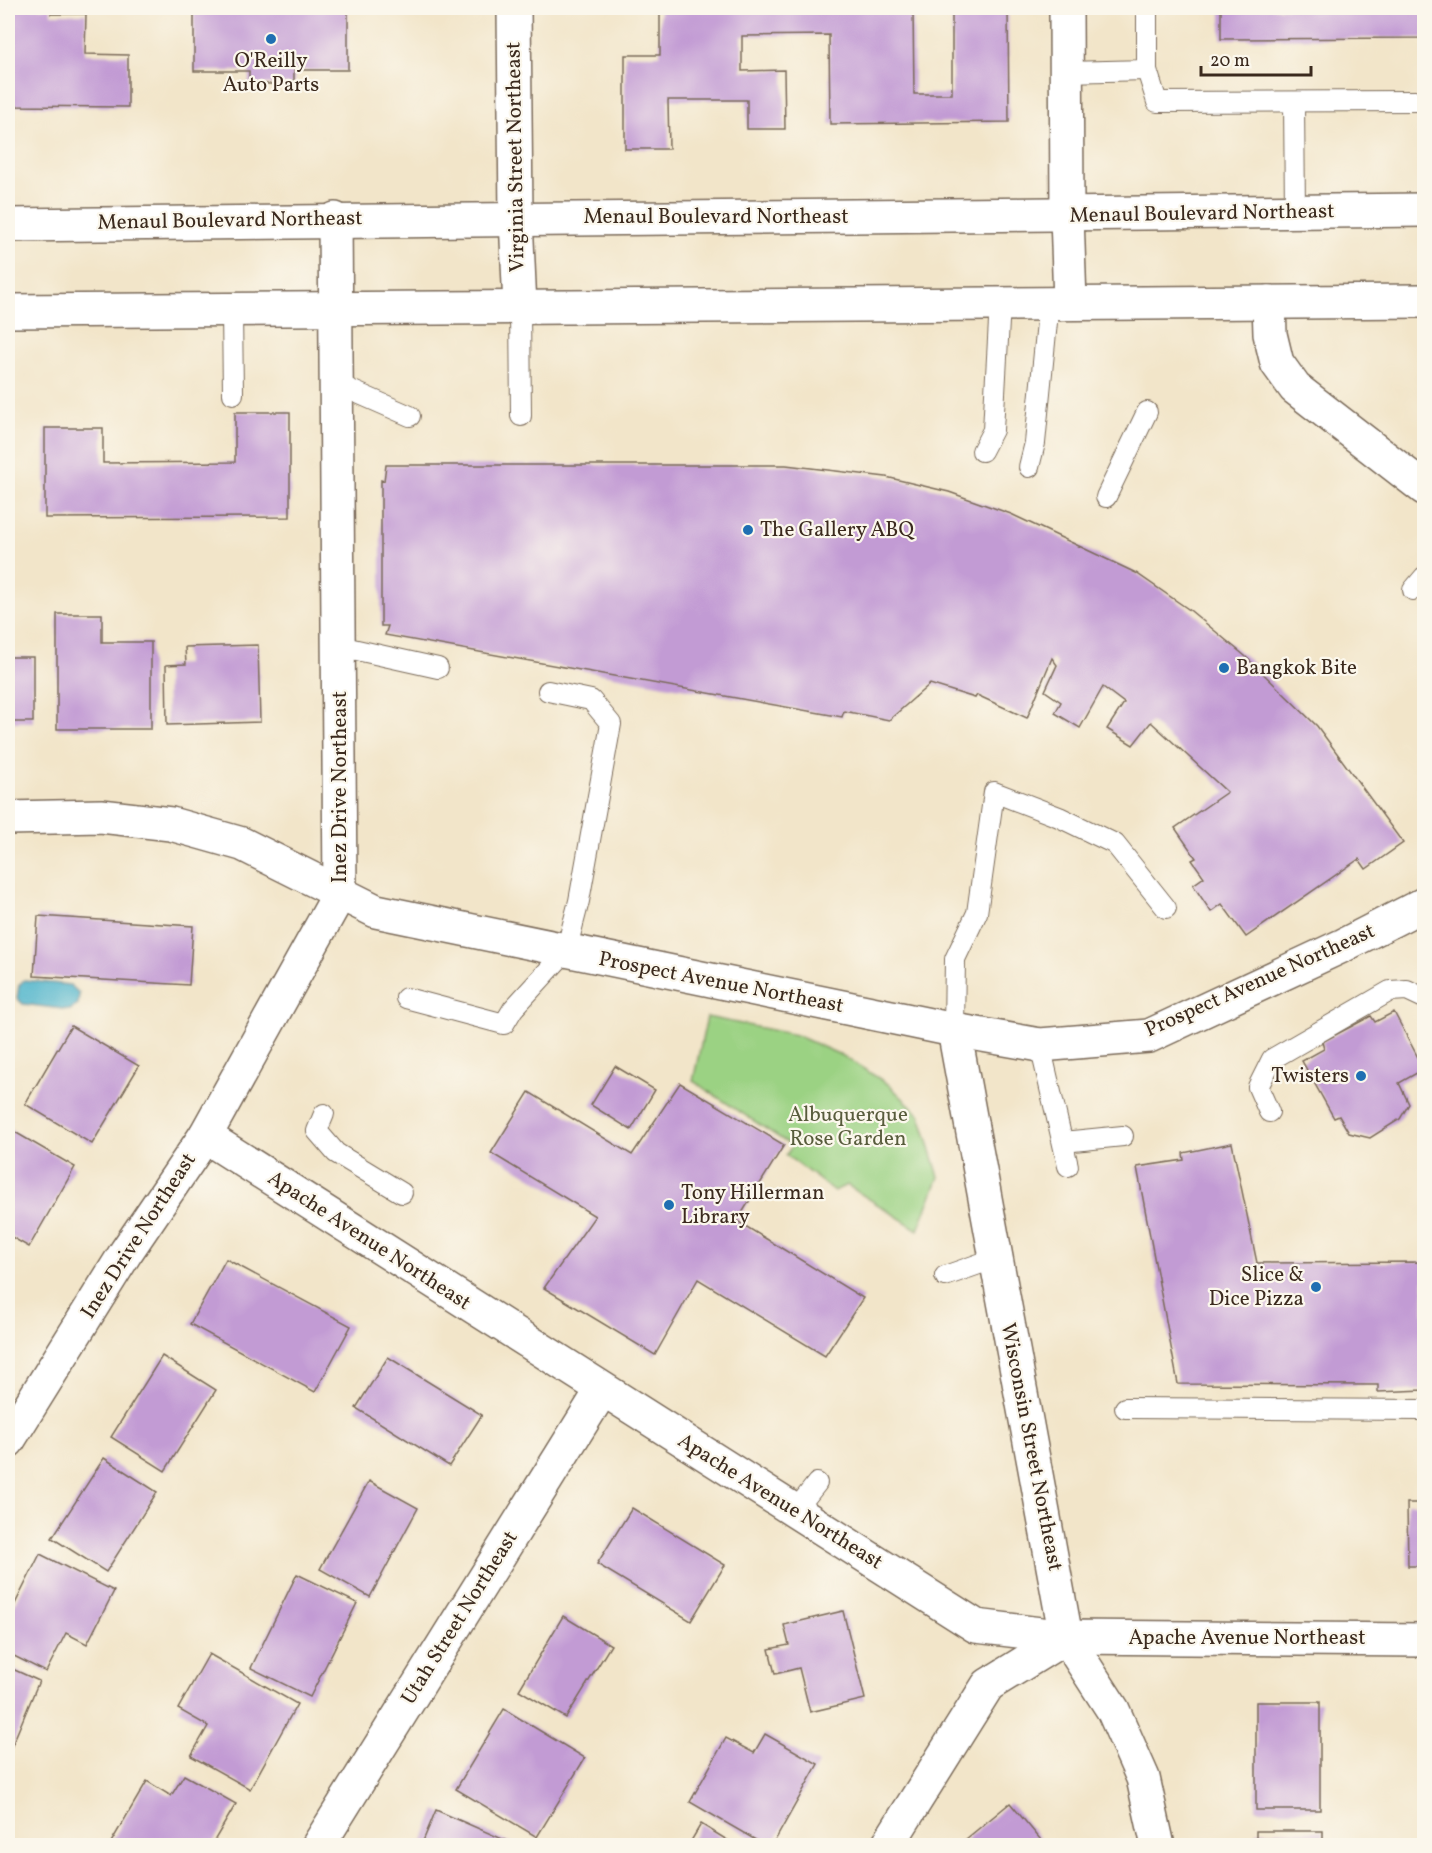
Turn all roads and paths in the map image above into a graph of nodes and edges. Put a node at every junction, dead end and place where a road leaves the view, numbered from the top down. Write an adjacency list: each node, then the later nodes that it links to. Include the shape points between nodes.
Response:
1 (514, 8): 11 (street, Virginia Street Northeast)
2 (1066, 8): 5 (street)
3 (1147, 8): 4 (lane)
4 (1147, 70): 5 (lane); 7 (lane, via 1157,102)
5 (1066, 72): 10 (street)
6 (1425, 101): 7 (lane)
7 (1294, 102): 9 (lane)
8 (1425, 210): 9 (street, Menaul Boulevard Northeast)
9 (1295, 212): 10 (street, Menaul Boulevard Northeast)
10 (1067, 216): 11 (street, Menaul Boulevard Northeast); 17 (street)
11 (516, 218): 12 (street, Menaul Boulevard Northeast); 18 (street, Virginia Street Northeast)
12 (335, 219): 13 (street, Menaul Boulevard Northeast); 19 (street, Inez Drive Northeast)
13 (8, 225)
14 (1425, 301): 15 (street)
15 (1269, 302): 17 (street); 29 (street, via 1270,334 1277,363 1295,388)
16 (1000, 303): 17 (street); 18 (street); 27 (lane, via 993,430)
17 (1060, 303): 28 (lane)
18 (520, 307): 19 (street); 26 (lane)
19 (336, 309): 20 (street); 22 (street, Inez Drive Northeast)
20 (232, 310): 21 (street); 23 (lane)
21 (8, 311)
22 (337, 384): 25 (lane); 31 (street, Inez Drive Northeast)
23 (232, 394)
24 (1147, 412): 30 (lane)
25 (410, 416)
26 (521, 416)
27 (982, 451)
28 (1029, 467)
29 (1425, 488)
30 (1106, 497)
31 (339, 646): 32 (lane); 35 (street, Inez Drive Northeast)
32 (438, 668)
33 (548, 691): 38 (lane, via 591,700 610,724 579,901)
34 (8, 818): 35 (street, Prospect Avenue Northeast, via 101,816 171,824 242,844)
35 (340, 893): 38 (street, Prospect Avenue Northeast, via 376,911); 45 (street, Inez Drive Northeast)
36 (1425, 904): 42 (street, Prospect Avenue Northeast, via 1149,1036)
37 (1166, 908): 41 (lane, via 1114,844 994,792 977,913 955,958)
38 (566, 951): 39 (lane, via 504,1024); 41 (street, Prospect Avenue Northeast)
39 (406, 998)
40 (1425, 998): 43 (lane, via 1407,990 1390,991 1272,1059 1258,1087)
41 (954, 1030): 42 (street, Prospect Avenue Northeast); 50 (street, Wisconsin Street Northeast)
42 (1040, 1045): 47 (lane)
43 (1269, 1112)
44 (324, 1114): 49 (lane, via 317,1131 336,1153)
45 (205, 1136): 52 (street, Apache Avenue Northeast); 55 (street, Inez Drive Northeast, via 126,1252)
46 (1123, 1136): 47 (lane)
47 (1063, 1142): 48 (lane)
48 (1068, 1166)
49 (402, 1193)
50 (996, 1258): 51 (lane); 58 (street, Wisconsin Street Northeast)
51 (945, 1276)
52 (603, 1390): 57 (street, Apache Avenue Northeast); 60 (street, Utah Street Northeast)
53 (1125, 1407): 54 (lane)
54 (1425, 1410)
55 (8, 1441)
56 (817, 1483): 57 (lane)
57 (795, 1511): 58 (street, Apache Avenue Northeast, via 976,1626)
58 (1066, 1637): 59 (street, Apache Avenue Northeast); 61 (street, via 988,1685); 62 (street, Wisconsin Street Northeast, via 1113,1710 1138,1768)
59 (1425, 1640)
60 (318, 1845)
61 (887, 1845)
62 (1158, 1845)

